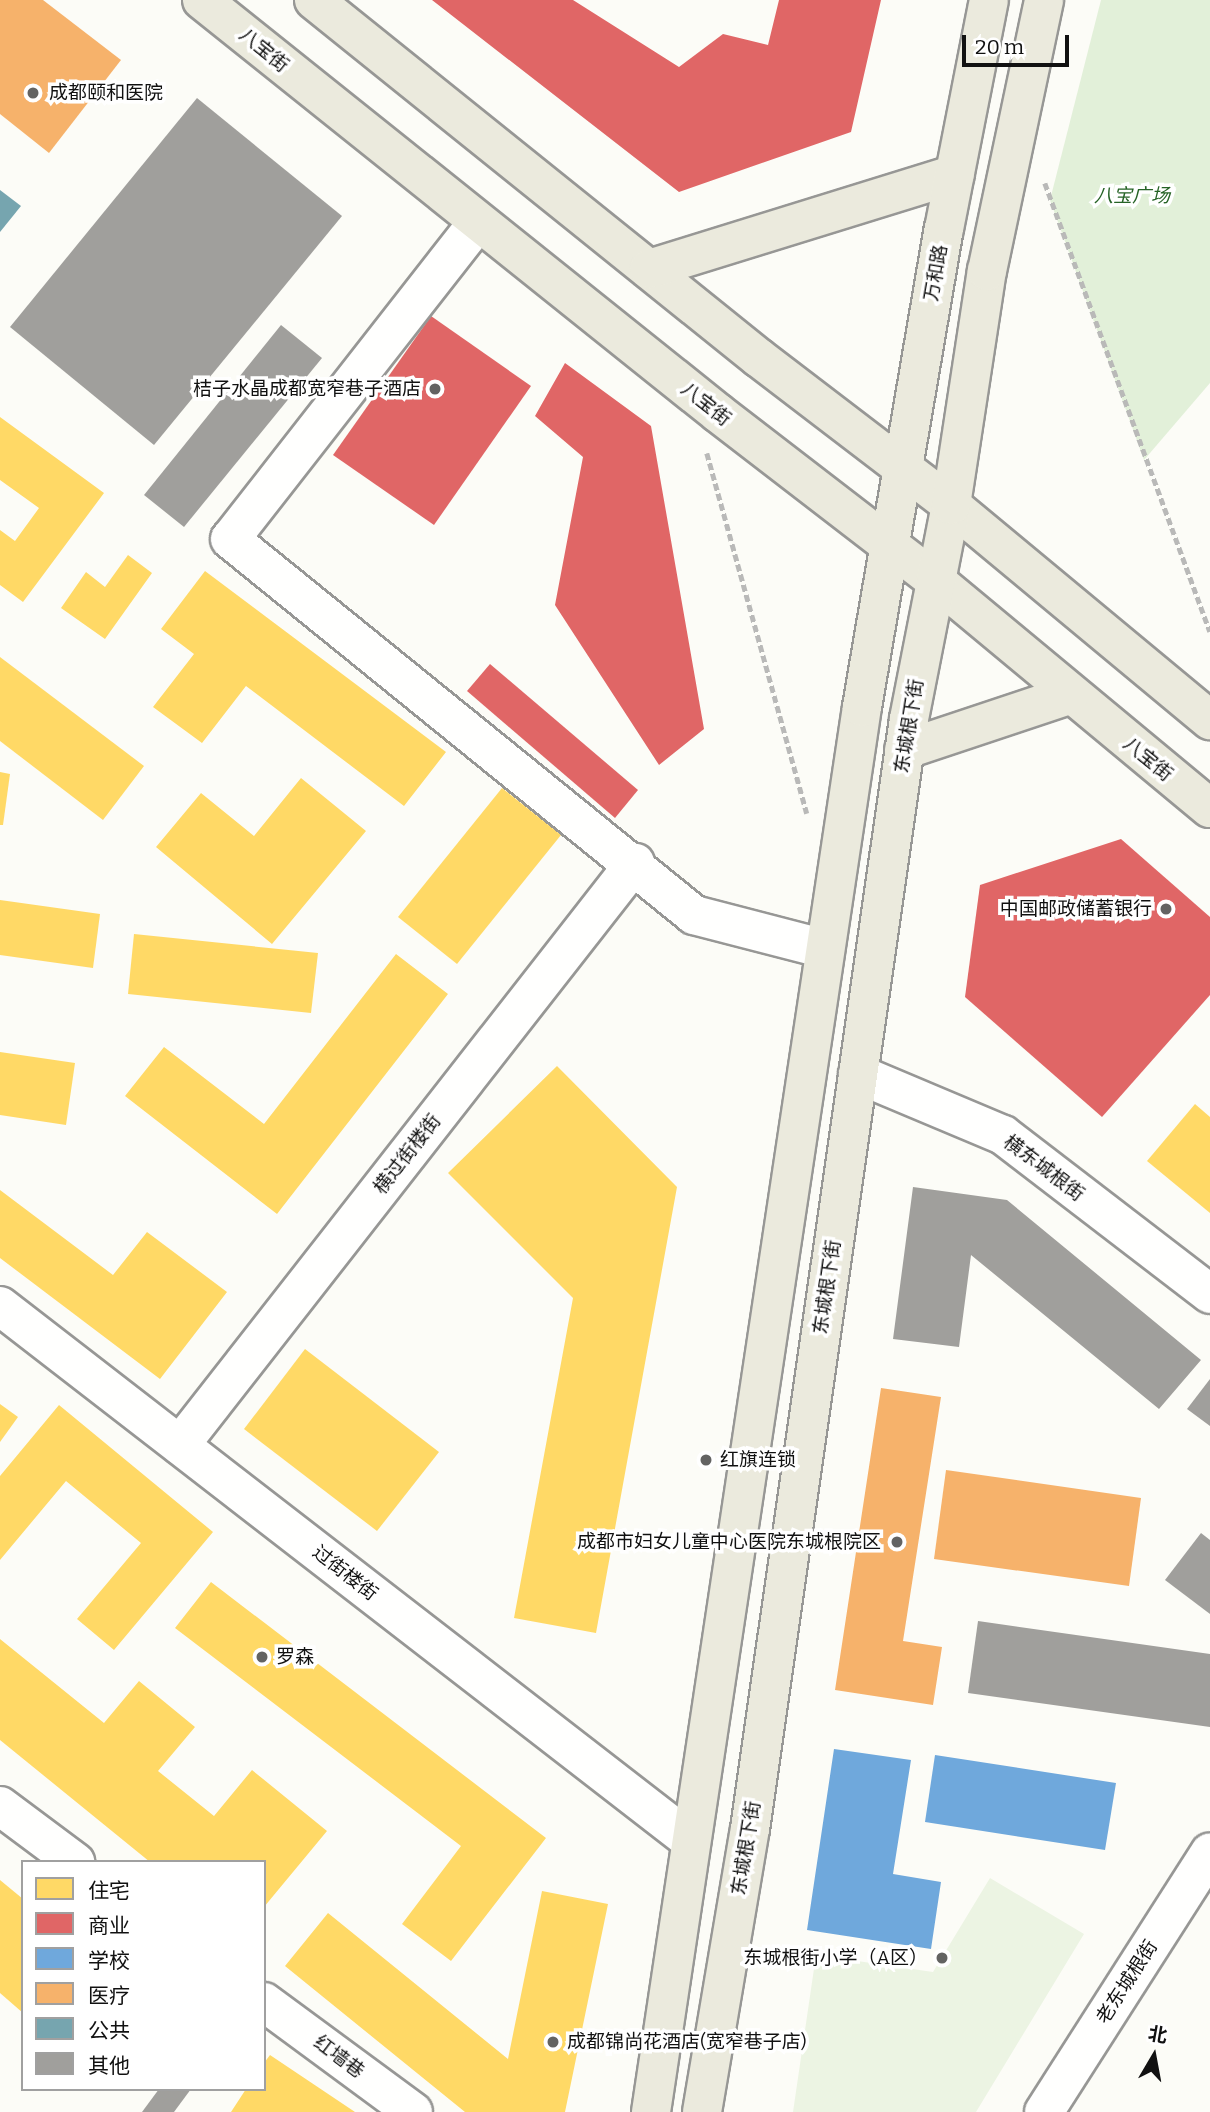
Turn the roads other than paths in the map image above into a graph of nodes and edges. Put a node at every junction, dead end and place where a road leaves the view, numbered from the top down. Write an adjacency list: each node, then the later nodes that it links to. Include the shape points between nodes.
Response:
1 (202, 0): 6 (main road, 八宝街)
2 (314, 0): 7 (main road)
3 (989, 0): 5 (main road, 万和路)
4 (1044, 0): 9 (main road, via 987,271)
5 (955, 174): 7 (main road); 8 (main road, 万和路)
6 (478, 222): 10 (main road, 八宝街); 16 (street, via 230,539)
7 (649, 269): 8 (main road)
8 (902, 465): 9 (main road); 10 (main road, 万和路)
9 (951, 505): 11 (main road, 东城根下街); 13 (main road)
10 (891, 548): 11 (main road, 八宝街); 17 (main road)
11 (935, 580): 12 (main road, 八宝街); 14 (main road, 东城根下街)
12 (1069, 695): 14 (main road); 15 (main road, 八宝街)
13 (1210, 720)
14 (904, 750): 18 (main road, 东城根下街)
15 (1210, 808)
16 (635, 863): 17 (street, via 694,915); 21 (street, 横过街楼街)
17 (825, 949): 23 (main road)
18 (858, 1074): 19 (street, 横东城根街, via 1003,1135); 29 (main road, 东城根下街, via 750,1829)
19 (1210, 1294)
20 (0, 1306): 21 (street, 过街楼街)
21 (180, 1445): 23 (street, 过街楼街)
22 (0, 1806): 25 (street)
23 (690, 1840): 28 (main road)
24 (1210, 1852): 30 (street, 老东城根街)
25 (72, 1860)
26 (266, 2003): 27 (street, 红墙巷)
27 (413, 2112)
28 (651, 2112)
29 (702, 2112)
30 (1044, 2112)

